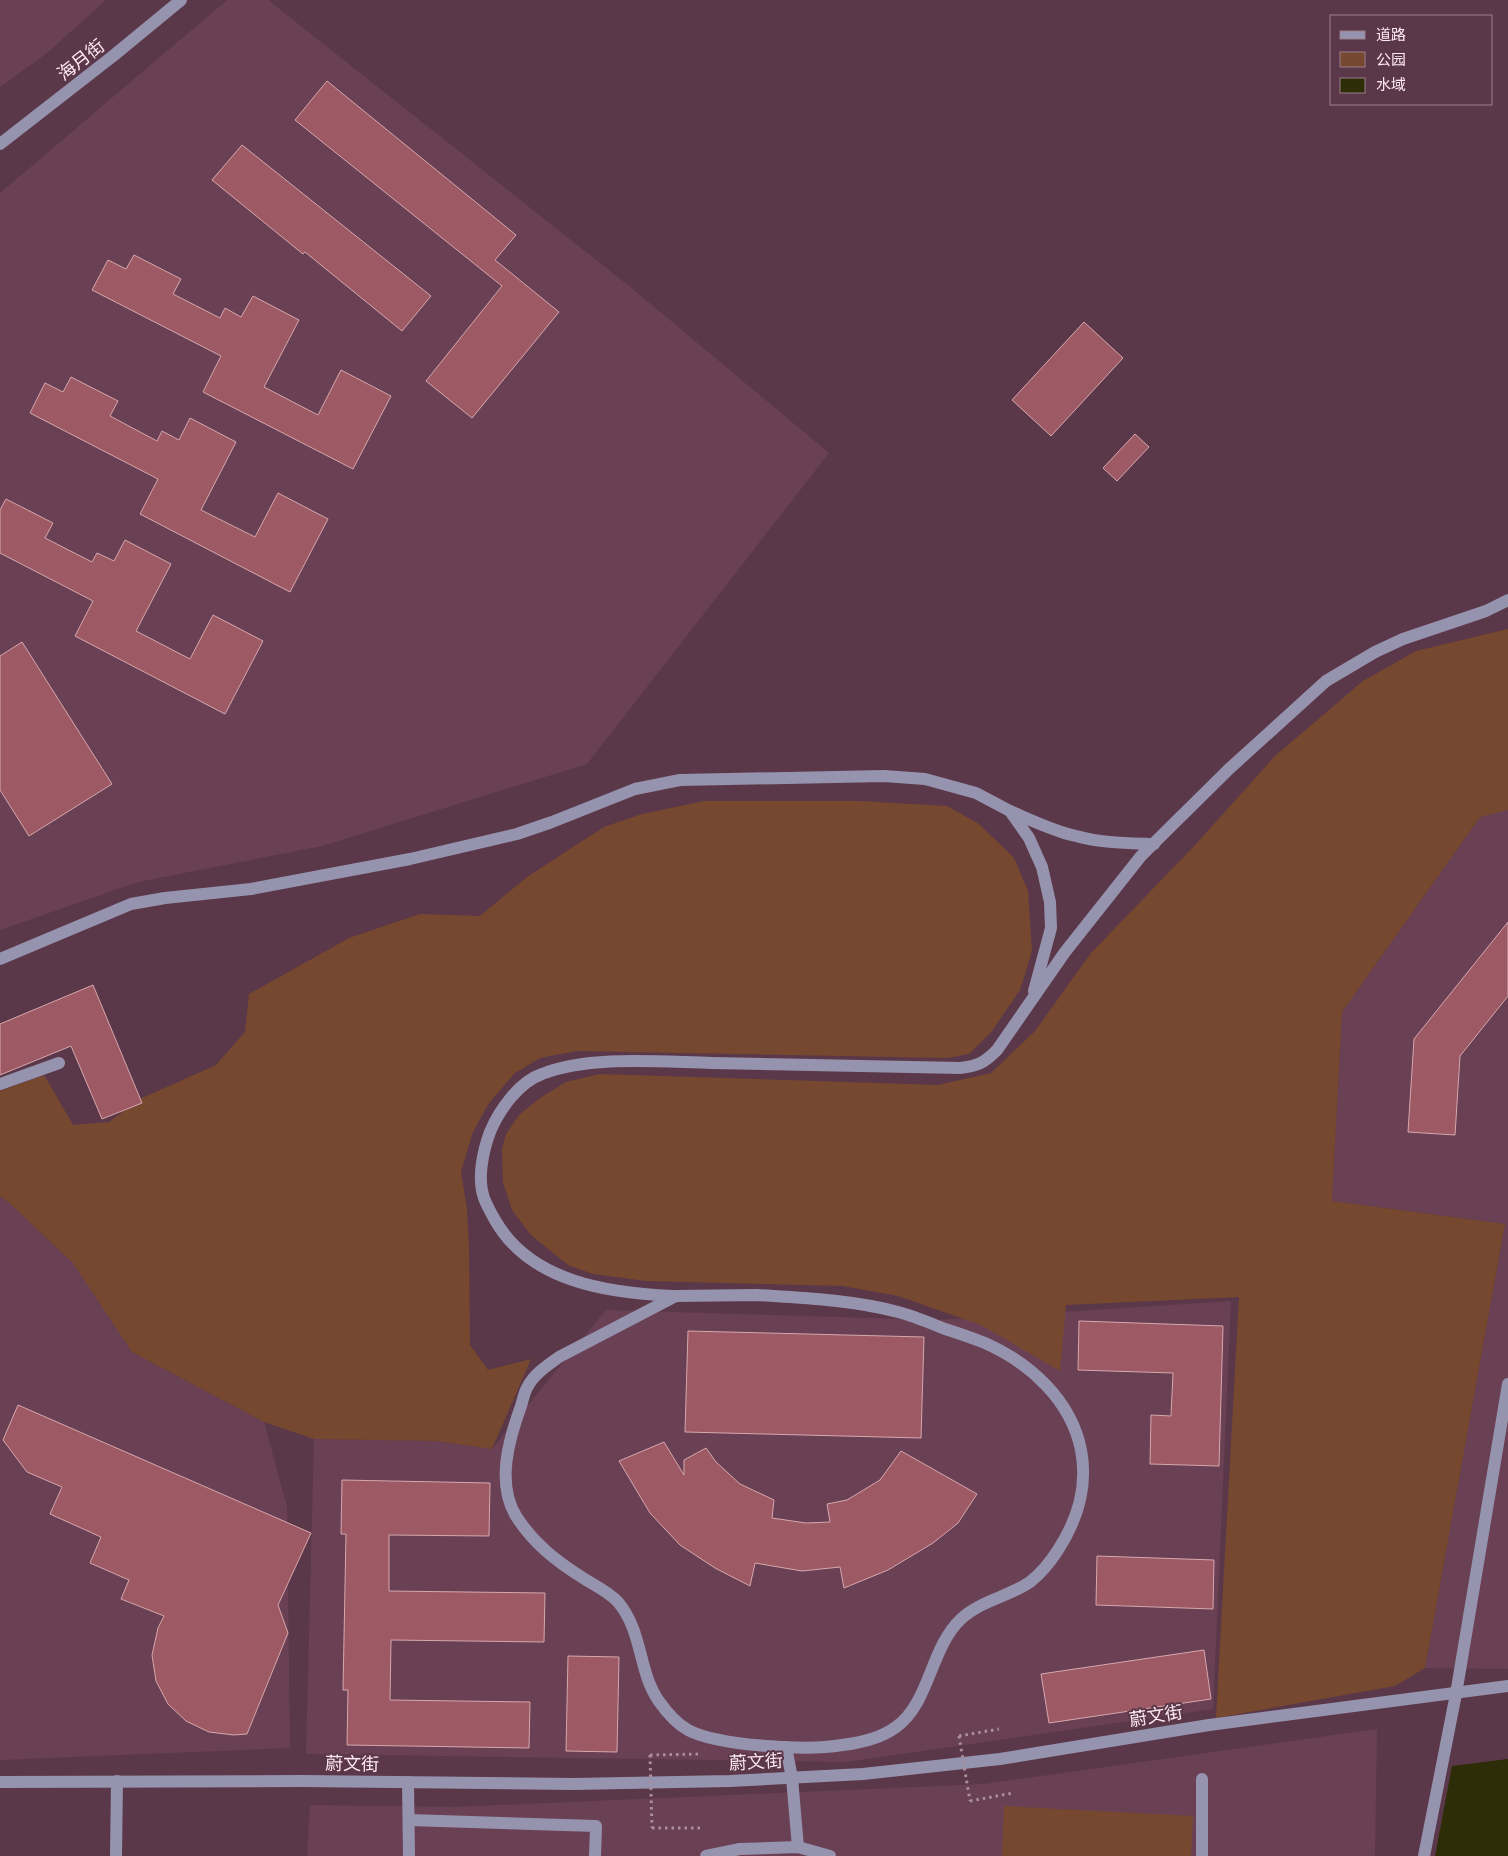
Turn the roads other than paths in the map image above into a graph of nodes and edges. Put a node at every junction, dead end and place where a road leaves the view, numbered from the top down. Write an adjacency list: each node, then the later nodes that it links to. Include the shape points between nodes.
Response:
1 (181, 0): 2 (street, 海月街)
2 (0, 144)
3 (1508, 600): 5 (street)
4 (1508, 608): 5 (street)
5 (1486, 611): 7 (street, via 1403,639 1326,681 1229,769)
6 (1010, 810): 7 (street, via 1075,836 1112,843); 8 (street, via 976,793 925,779 884,776 680,780 635,789 518,834 410,860 251,889 131,904); 9 (street, via 1029,838 1042,867 1050,902 1051,928)
7 (1154, 844): 9 (street, via 1075,939)
8 (0, 958)
9 (1031, 1002): 12 (street, via 997,1050 978,1066 590,1063 566,1066 540,1075 520,1089 496,1118 483,1151 483,1197 500,1228 517,1250 547,1270 575,1281 621,1293)
10 (59, 1063): 11 (street)
11 (0, 1084)
12 (676, 1296): 16 (street, via 559,1357 528,1385 512,1431 506,1487 513,1511 531,1536 557,1562 615,1599 630,1620 656,1697 686,1729 713,1739); 16 (street, via 757,1295 826,1299 898,1312 987,1344 1022,1364 1044,1382 1067,1410 1079,1437 1085,1468 1084,1490 1078,1512 1059,1549 1030,1582 979,1606 962,1618 946,1636 913,1710 896,1727 870,1739 840,1746)
13 (1508, 1384): 15 (street)
14 (1508, 1686): 15 (street, 蔚文街)
15 (1456, 1694): 17 (street, 蔚文街, via 1210,1725 1000,1760); 30 (street)
16 (786, 1747): 17 (street)
17 (792, 1778): 21 (street, 蔚文街, via 574,1784); 23 (street)
18 (1202, 1779): 29 (street)
19 (0, 1782): 20 (street, 蔚文街)
20 (117, 1782): 21 (street, 蔚文街); 24 (street)
21 (408, 1782): 22 (street)
22 (410, 1820): 25 (street); 26 (street, via 596,1826)
23 (798, 1847): 27 (street, via 740,1849); 28 (street)
24 (116, 1856)
25 (409, 1856)
26 (595, 1856)
27 (706, 1856)
28 (830, 1856)
29 (1202, 1856)
30 (1424, 1856)

